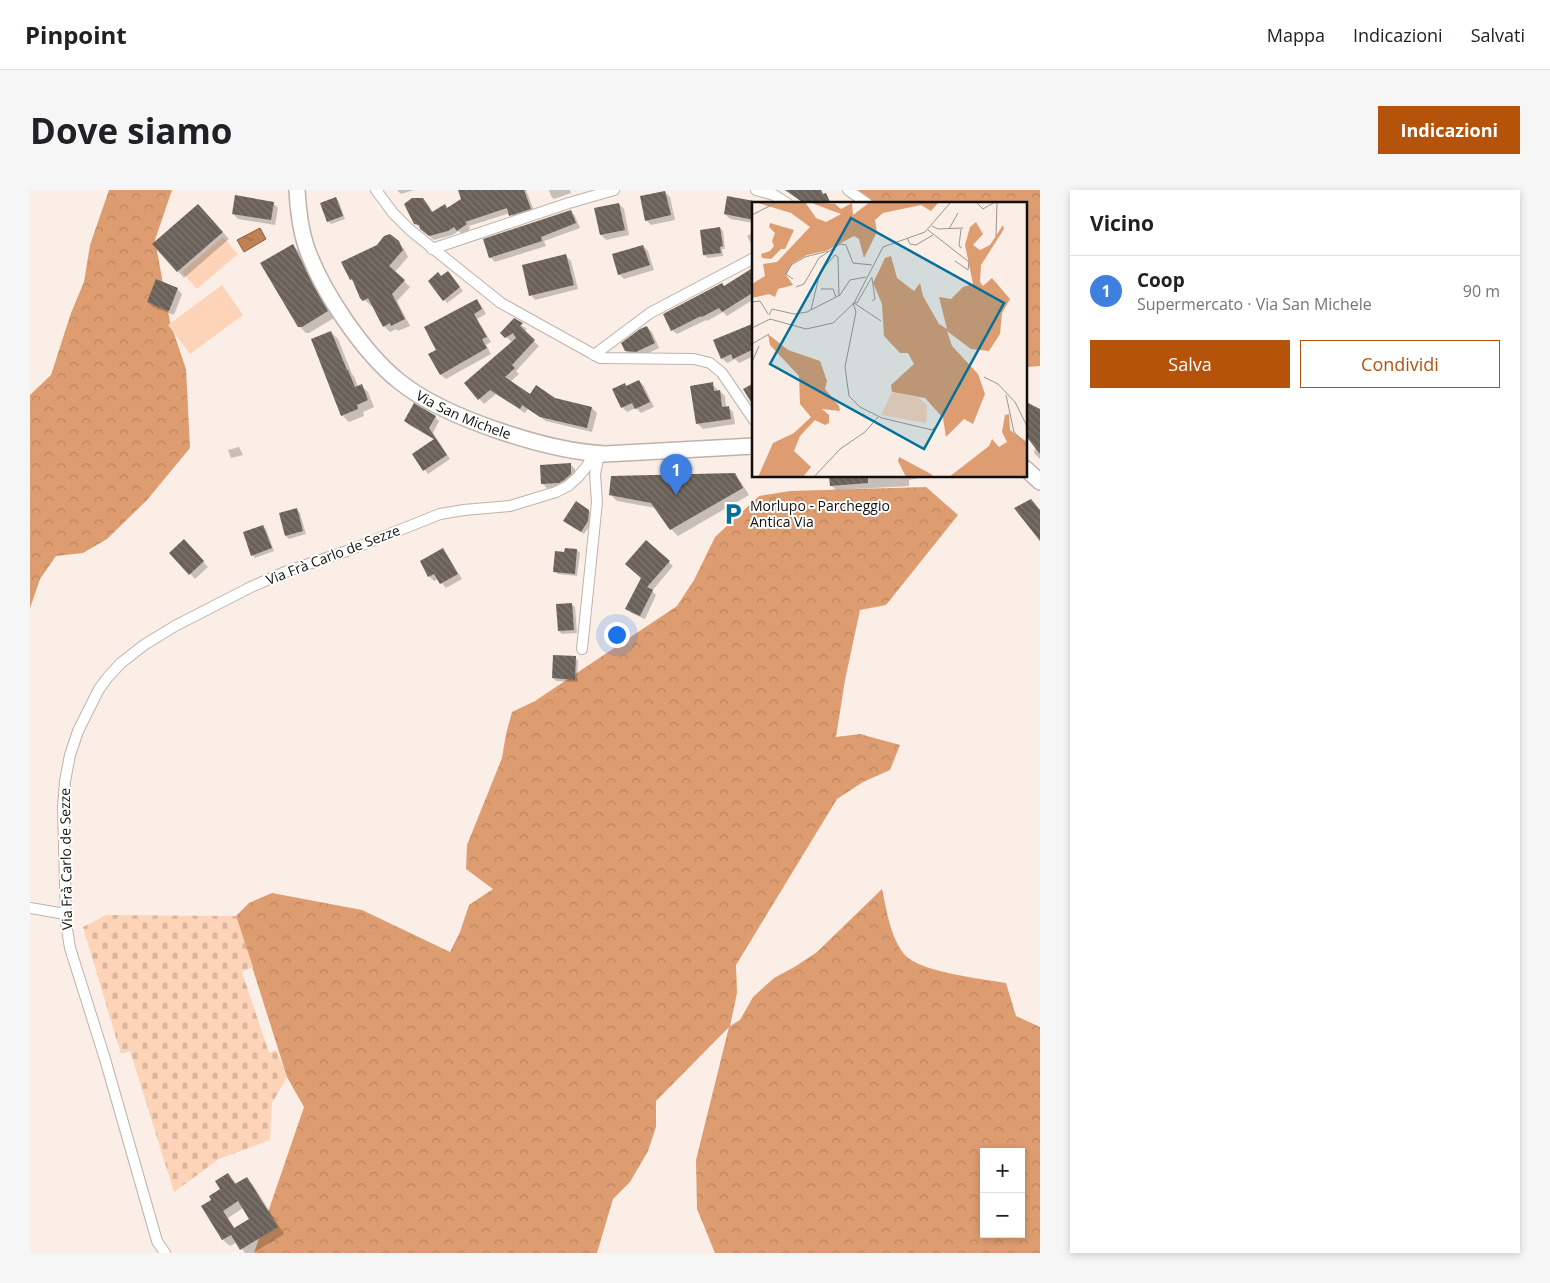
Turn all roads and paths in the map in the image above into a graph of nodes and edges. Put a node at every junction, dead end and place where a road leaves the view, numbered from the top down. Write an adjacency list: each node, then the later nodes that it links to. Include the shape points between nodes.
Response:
1 (297, 190): 13 (main road, Via San Michele, via 304,240 320,278 361,342 392,375 420,396 470,419 534,441)
2 (376, 190): 8 (street, via 397,217)
3 (614, 190): 8 (street)
4 (756, 190): 6 (street)
5 (848, 190): 7 (street)
6 (785, 202)
7 (865, 202)
8 (432, 248): 10 (street, via 501,303)
9 (752, 259): 10 (street, via 650,314)
10 (594, 355): 11 (street, via 600,358 694,359 707,362 722,374)
11 (752, 417)
12 (752, 446): 13 (main road, Via San Michele)
13 (597, 453): 16 (street, via 597,502); 18 (street, Via Frà Carlo de Sezze, via 578,477 556,492 510,506 440,514 285,572 175,626 121,663 92,702 78,731 66,769 62,808)
14 (1028, 471): 15 (main road)
15 (1040, 482)
16 (582, 649)
17 (30, 908): 18 (street)
18 (65, 914): 19 (street, Via Frà Carlo de Sezze, via 70,948 157,1241)
19 (165, 1253)

